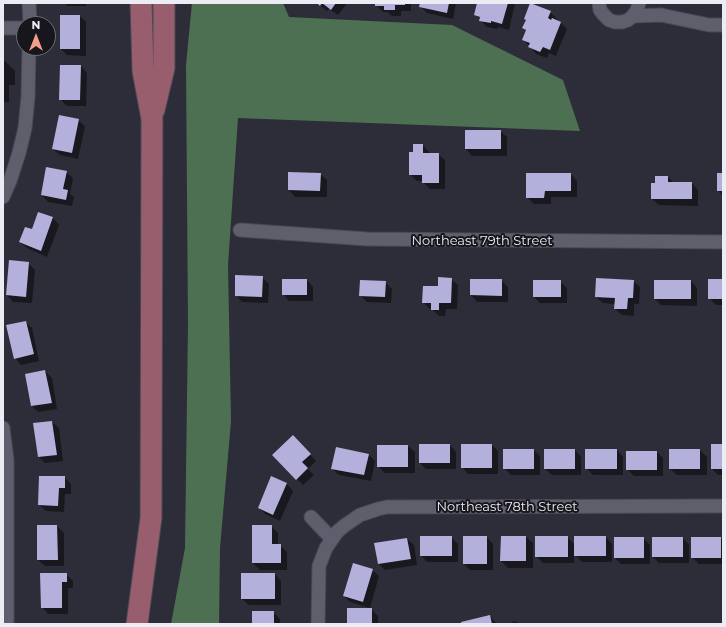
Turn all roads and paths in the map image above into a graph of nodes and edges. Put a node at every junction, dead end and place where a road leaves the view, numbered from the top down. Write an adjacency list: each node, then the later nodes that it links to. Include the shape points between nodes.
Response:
1 (29, 3): 7 (street)
2 (141, 3): 13 (main road, via 143,72)
3 (164, 3): 13 (main road, via 164,68)
4 (599, 3): 8 (street, via 600,10 609,20 622,22)
5 (639, 3): 6 (street); 8 (street)
6 (661, 15): 8 (street); 9 (street)
7 (30, 16)
8 (633, 16)
9 (723, 25)
10 (3, 28): 11 (street)
11 (16, 28)
12 (29, 56): 14 (street, via 25,128 19,154)
13 (152, 119): 22 (main road, via 150,518)
14 (3, 197)
15 (240, 230): 16 (street, Northeast 79th Street, via 367,239)
16 (723, 242)
17 (3, 428): 21 (street, via 7,460)
18 (723, 506): 20 (street, Northeast 78th Street, via 387,507 360,515 344,526)
19 (311, 517): 20 (street)
20 (332, 539): 23 (street, Northeast 78th Street, via 319,566)
21 (7, 624)
22 (137, 624)
23 (318, 624)

